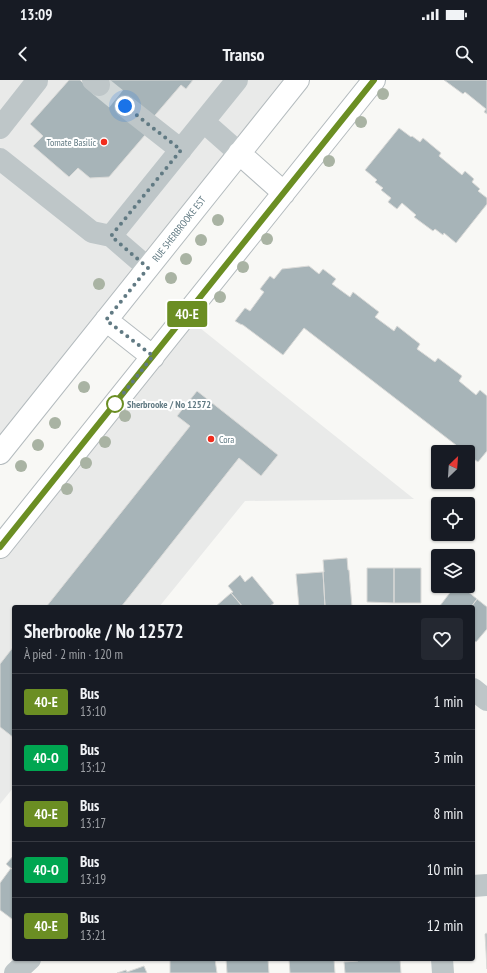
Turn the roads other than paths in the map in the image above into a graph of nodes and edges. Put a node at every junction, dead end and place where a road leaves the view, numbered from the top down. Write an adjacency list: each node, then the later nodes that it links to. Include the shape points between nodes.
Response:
1 (36, 80): 7 (street)
2 (237, 80): 6 (street)
3 (298, 80): 9 (main road, RUE SHERBROOKE EST)
4 (374, 80): 11 (main road)
5 (125, 106): 8 (street)
6 (204, 122): 8 (street); 9 (street)
7 (0, 128)
8 (181, 150): 12 (street)
9 (239, 153): 11 (main road); 13 (main road, RUE SHERBROOKE EST)
10 (0, 159): 12 (street, via 92,232)
11 (284, 193): 15 (main road)
12 (111, 236): 13 (street)
13 (148, 268): 14 (main road, RUE SHERBROOKE EST)
14 (106, 320): 15 (main road); 16 (main road, RUE SHERBROOKE EST)
15 (153, 356): 17 (main road)
16 (0, 453)
17 (0, 547)
18 (475, 691): 19 (street)
19 (487, 700)
20 (487, 885): 21 (street)
21 (475, 886)
22 (28, 961): 24 (street)
23 (442, 961): 25 (street)
24 (15, 973)
25 (444, 973)

